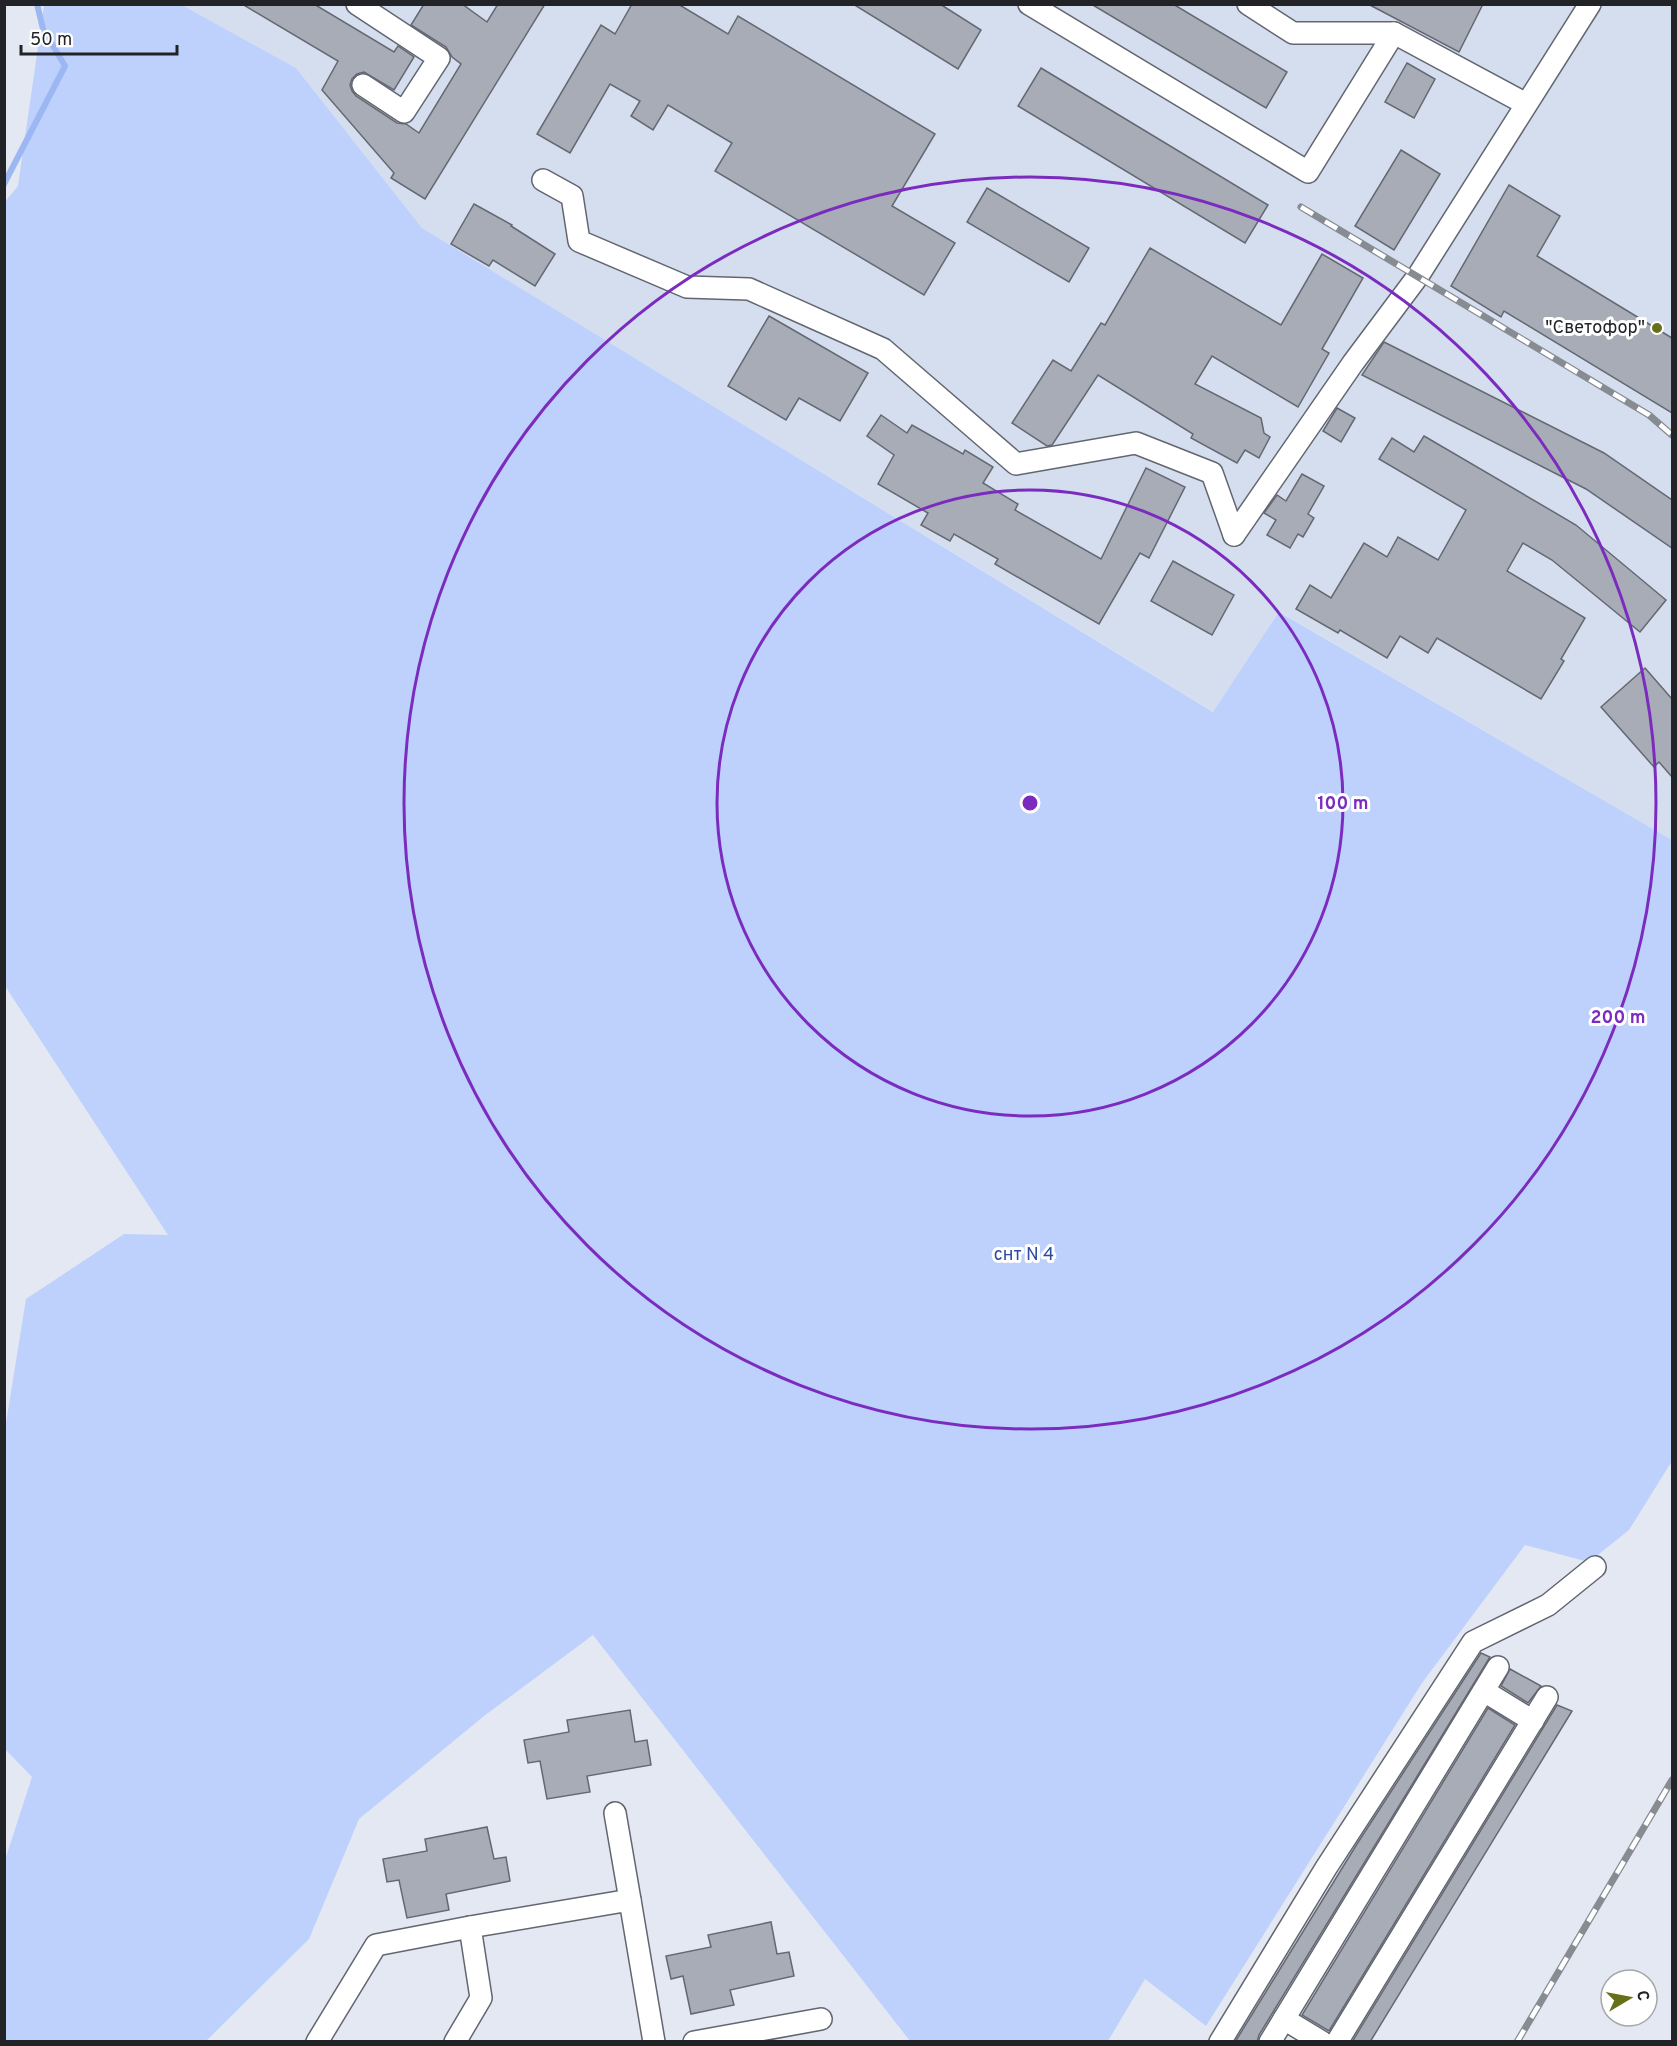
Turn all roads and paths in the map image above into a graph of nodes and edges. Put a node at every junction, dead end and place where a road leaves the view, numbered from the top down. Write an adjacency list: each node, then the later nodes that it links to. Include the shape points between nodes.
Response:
1 (357, 4): 6 (lane, via 439,58 404,112)
2 (1029, 4): 5 (lane, via 1308,172)
3 (1248, 4): 5 (lane, via 1293,33)
4 (1590, 4): 7 (lane)
5 (1395, 33): 7 (lane)
6 (363, 85)
7 (1526, 104): 8 (lane, via 1418,276 1234,535 1212,473 1136,443 1016,464 883,349 749,289 687,287 579,241 572,196)
8 (543, 180)
9 (1596, 1567): 23 (lane, via 1548,1605 1473,1641 1326,1868)
10 (1498, 1668): 11 (lane)
11 (1484, 1691): 13 (lane); 18 (lane)
12 (1547, 1697): 13 (lane)
13 (1533, 1721): 26 (lane)
14 (615, 1813): 15 (lane)
15 (630, 1900): 16 (lane); 21 (lane)
16 (470, 1927): 19 (lane, via 376,1945); 20 (lane, via 481,1998)
17 (821, 2019): 22 (lane)
18 (1284, 2019): 24 (lane); 25 (lane)
19 (317, 2042)
20 (455, 2042)
21 (654, 2042)
22 (694, 2042)
23 (1220, 2042)
24 (1270, 2042)
25 (1322, 2042)
26 (1337, 2042)

